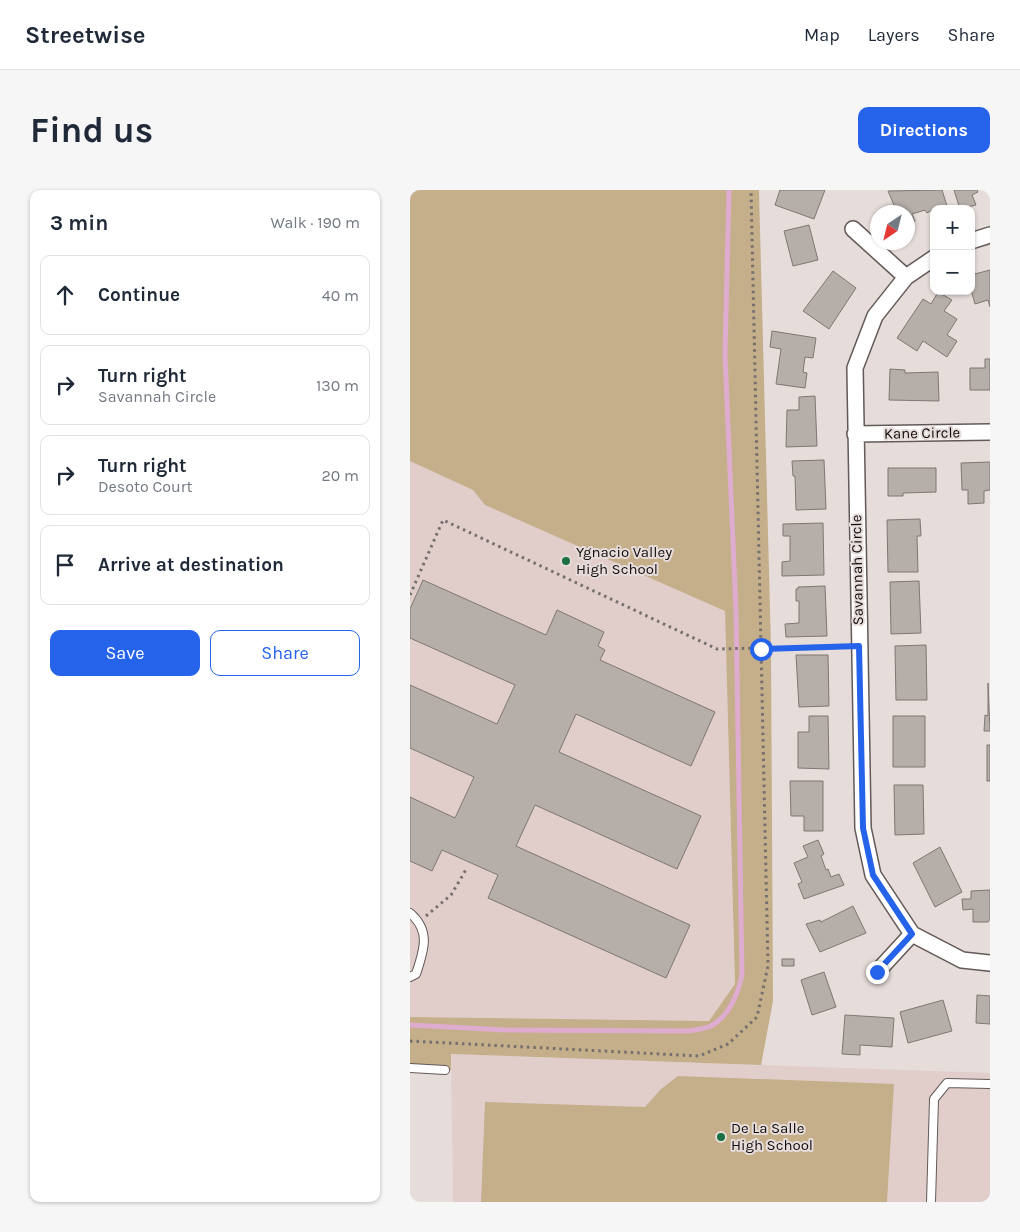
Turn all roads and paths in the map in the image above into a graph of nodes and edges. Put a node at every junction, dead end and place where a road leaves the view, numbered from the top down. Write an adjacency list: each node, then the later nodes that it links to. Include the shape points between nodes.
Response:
1 (751, 190): 11 (path)
2 (853, 229): 6 (street)
3 (990, 235): 4 (street)
4 (975, 240)
5 (930, 261): 6 (street, Savannah Circle)
6 (906, 277): 8 (street, Savannah Circle, via 875,316 855,368)
7 (990, 432): 8 (street, Kane Circle)
8 (855, 434): 10 (street, Savannah Circle)
9 (410, 595): 11 (path, via 443,520 718,650)
10 (859, 646): 11 (path); 15 (street, Savannah Circle, via 863,828 873,875)
11 (759, 649): 19 (path, via 768,966 757,1017 728,1044 699,1056)
12 (467, 868): 13 (path, via 451,895)
13 (434, 910)
14 (410, 912): 18 (lane, via 423,927 424,951 416,974)
15 (912, 934): 16 (street, Savannah Circle, via 962,960); 17 (street)
16 (990, 963)
17 (877, 972)
18 (410, 977)
19 (410, 1041)
20 (410, 1068): 21 (lane)
21 (445, 1070)
22 (990, 1084): 23 (lane, via 947,1083 934,1099)
23 (931, 1202)

